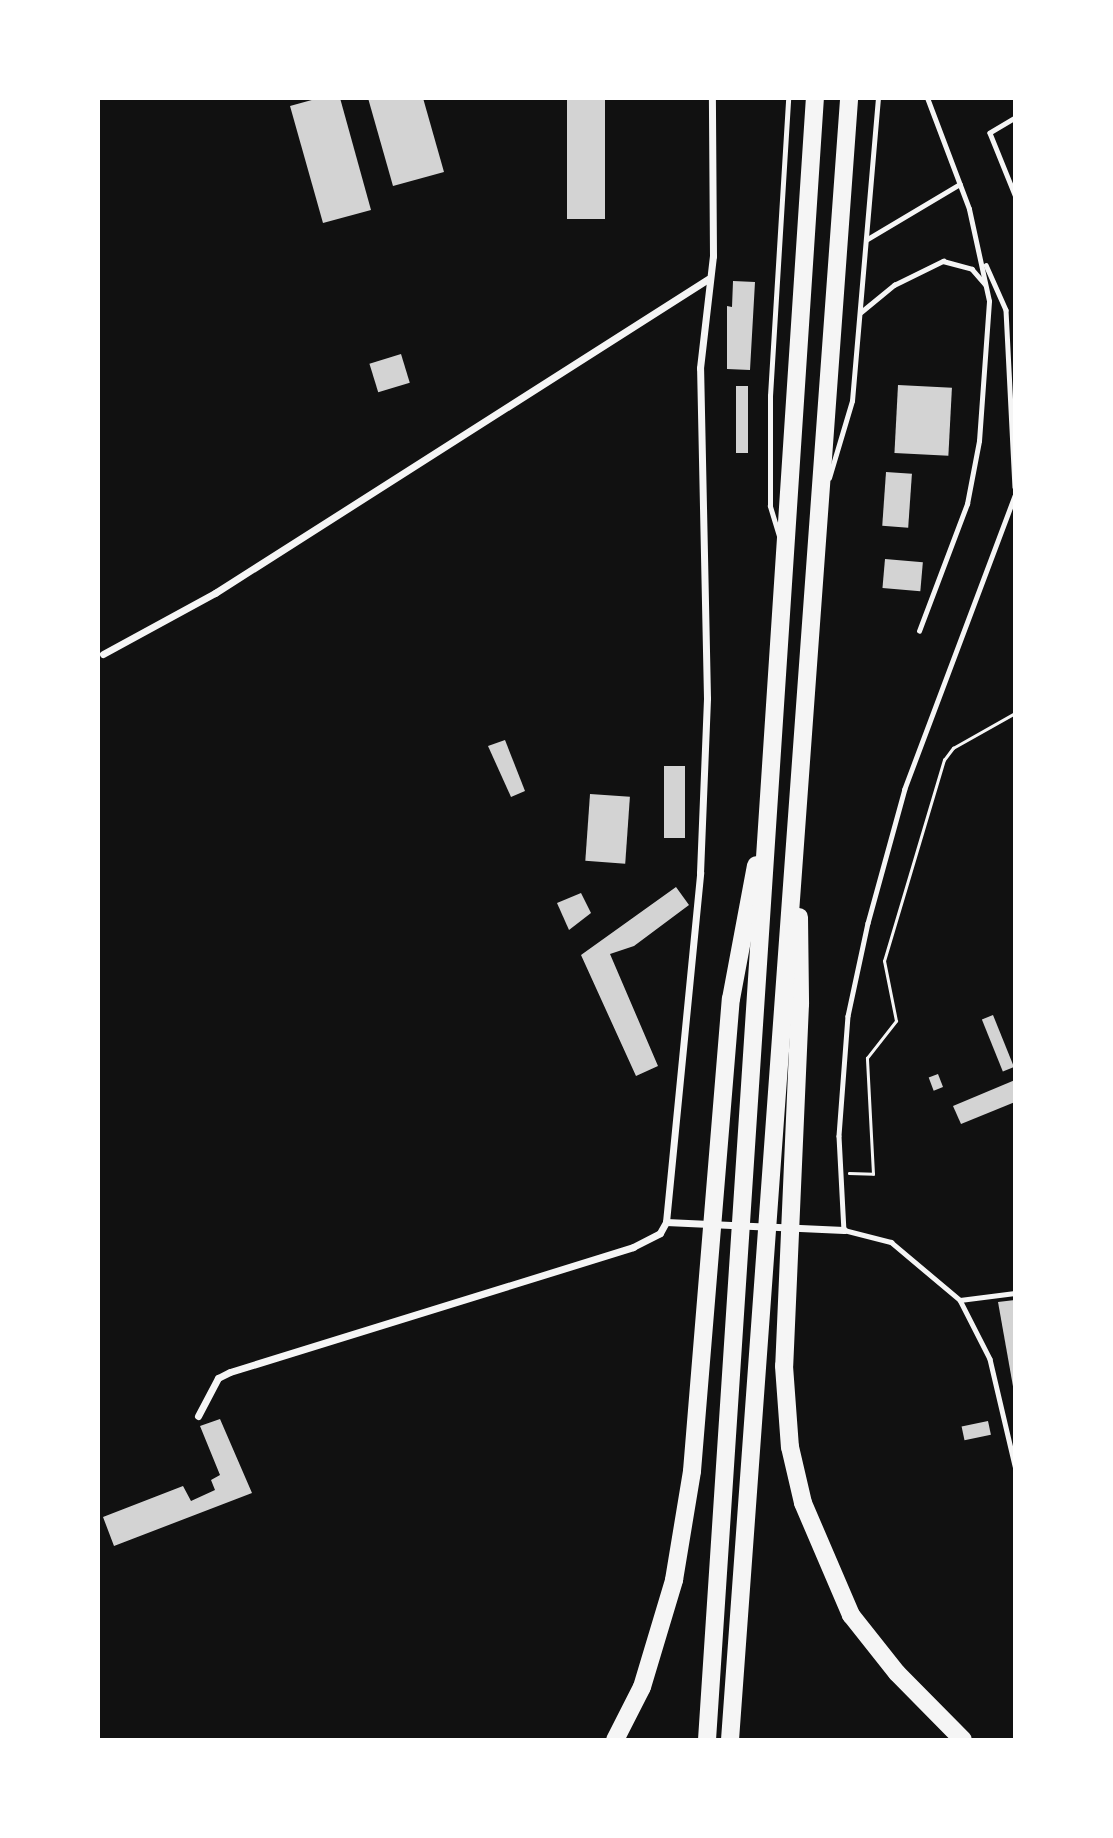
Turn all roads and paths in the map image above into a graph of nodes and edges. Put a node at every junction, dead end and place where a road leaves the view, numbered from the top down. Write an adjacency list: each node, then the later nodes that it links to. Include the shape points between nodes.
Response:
1 (712, 98): 12 (street, via 713,256)
2 (788, 98): 18 (lane, via 770,396 770,492)
3 (815, 98): 18 (highway)
4 (849, 98): 17 (highway)
5 (878, 98): 10 (lane)
6 (927, 98): 8 (lane)
7 (1015, 118): 9 (lane, via 990,133)
8 (960, 184): 10 (lane); 11 (lane)
9 (1015, 195)
10 (866, 240): 14 (lane)
11 (984, 261): 13 (lane); 15 (lane, via 1006,310)
12 (708, 278): 20 (street, via 215,593); 25 (street, via 700,368 707,550 702,846)
13 (986, 285): 14 (lane, via 972,269 943,261 894,285); 19 (lane, via 989,301 979,441 967,504)
14 (860, 313): 17 (lane, via 852,401 842,444)
15 (1015, 487)
16 (1015, 496): 24 (lane, via 905,789 868,923 848,1016 839,1136)
17 (819, 501): 23 (highway)
18 (785, 557): 22 (highway)
19 (919, 631)
20 (103, 654)
21 (1015, 713): 24 (path, via 953,748 944,760 884,961 896,1021 867,1058 873,1174)
22 (768, 810): 31 (highway, via 732,999 692,1471 674,1580 642,1687); 32 (highway)
23 (796, 811): 33 (highway); 34 (highway, via 800,1004 784,1366 790,1447 807,1513 851,1615 897,1673)
24 (841, 1173): 26 (lane)
25 (666, 1222): 26 (street); 29 (street, via 660,1233 633,1247 230,1372 218,1378)
26 (844, 1230): 28 (lane, via 891,1242)
27 (1015, 1293): 28 (lane)
28 (960, 1300): 30 (lane, via 990,1359)
29 (198, 1416)
30 (1015, 1466)
31 (615, 1740)
32 (707, 1740)
33 (730, 1740)
34 (963, 1740)

